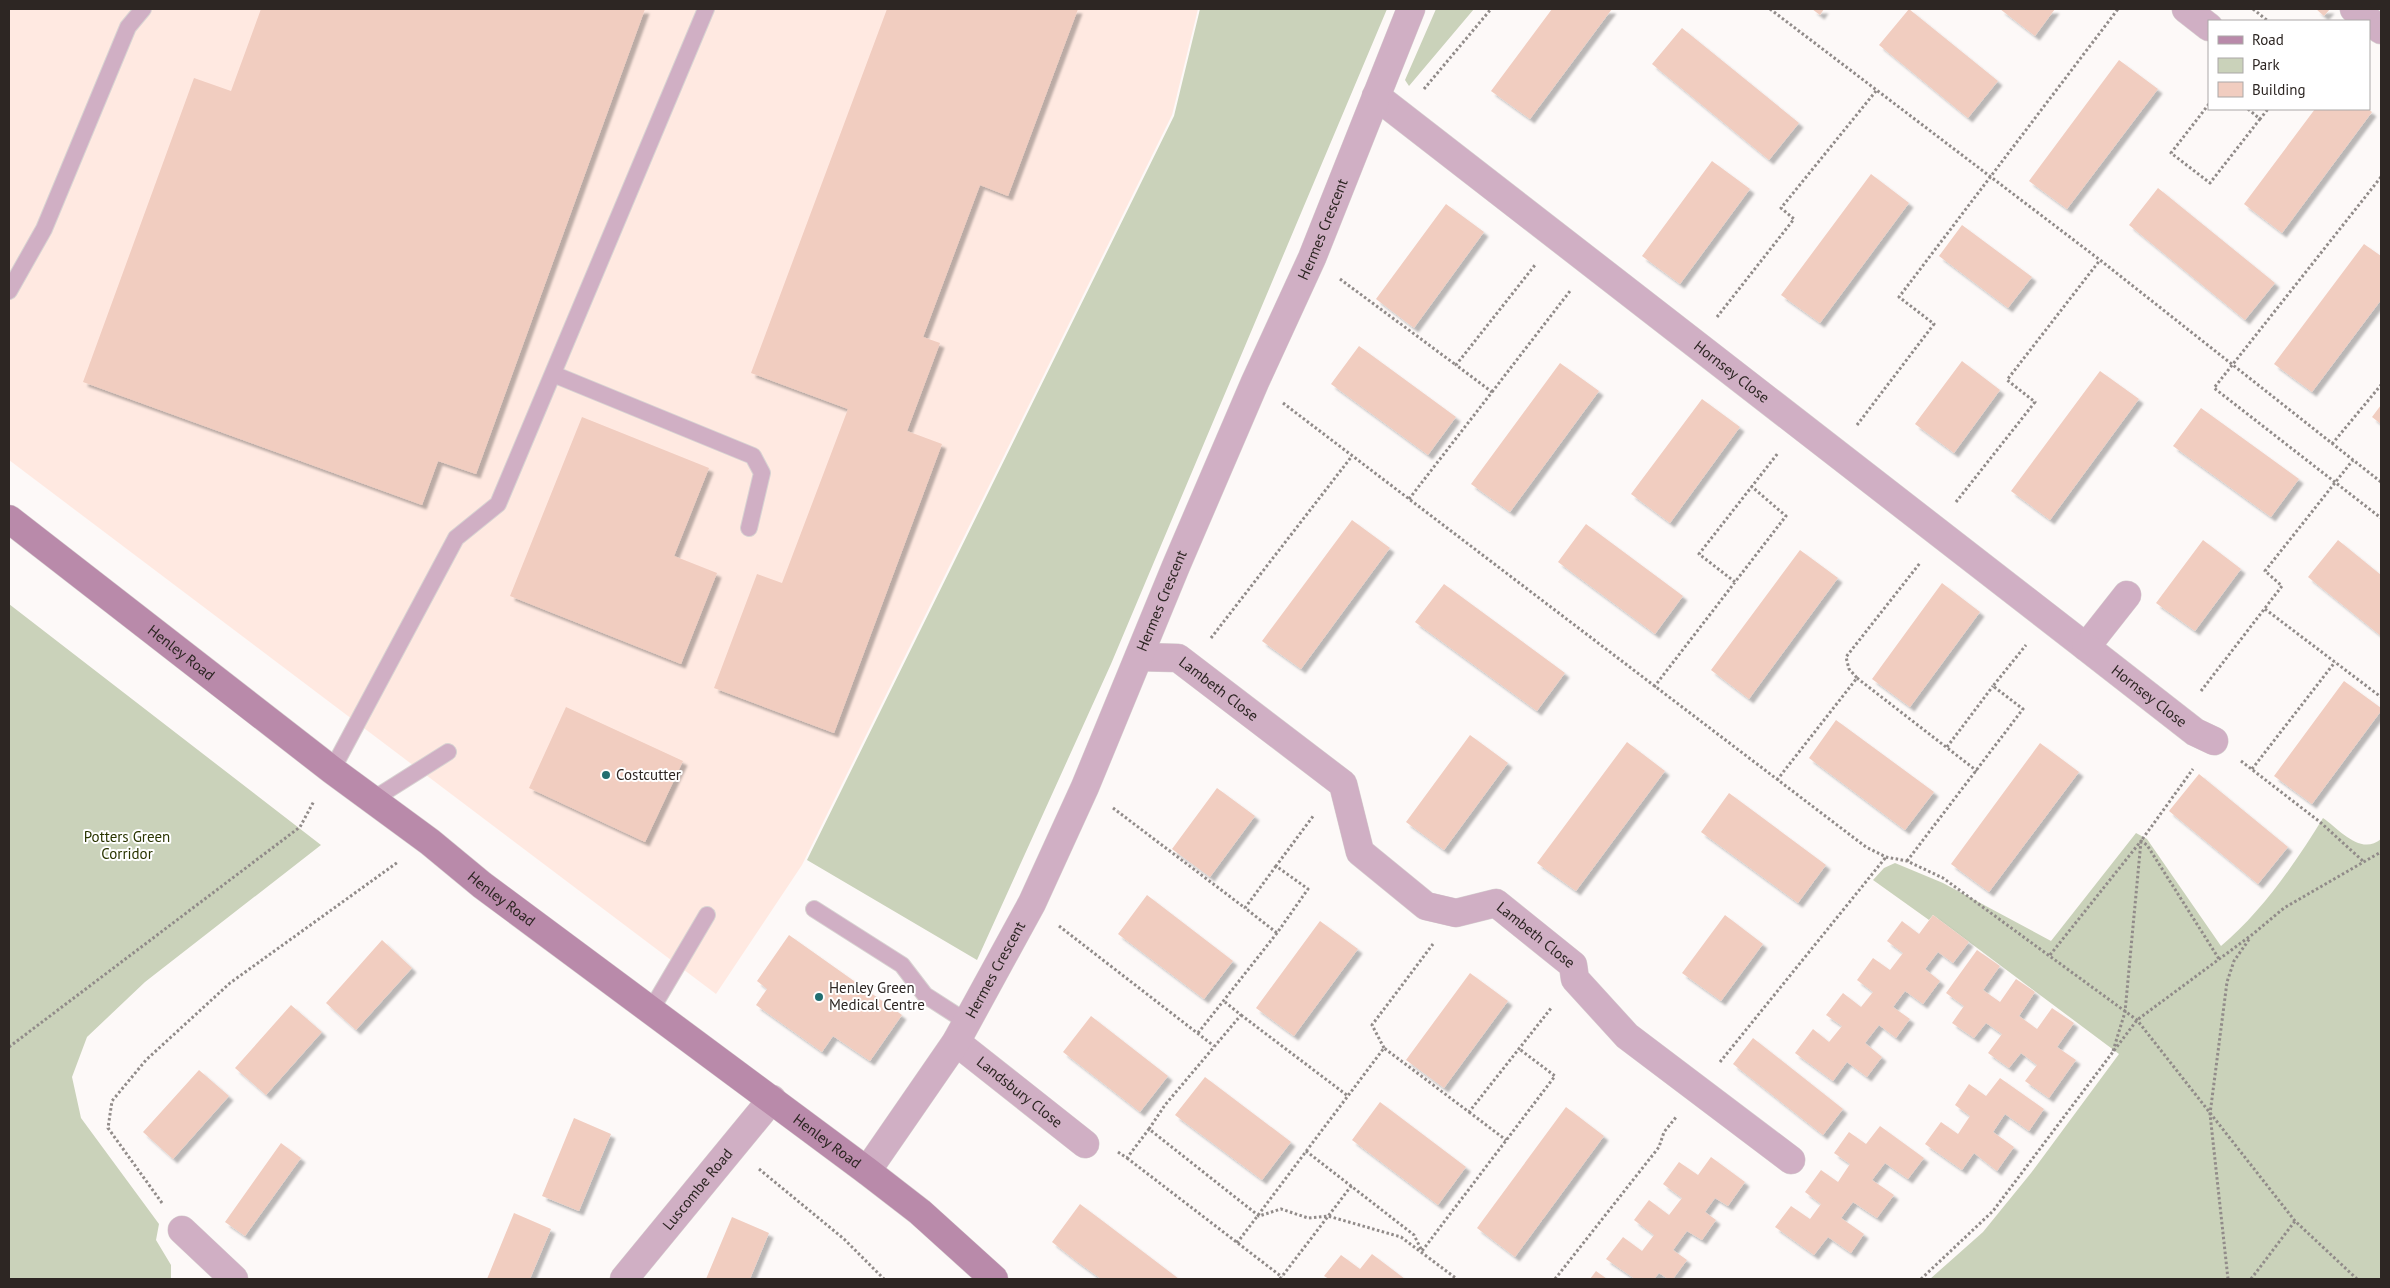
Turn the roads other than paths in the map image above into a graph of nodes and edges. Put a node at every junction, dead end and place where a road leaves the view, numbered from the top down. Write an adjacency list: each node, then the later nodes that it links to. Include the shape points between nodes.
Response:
1 (143, 9): 11 (lane, via 128,27 44,229)
2 (706, 9): 12 (lane)
3 (1411, 9): 10 (street, Hermes Crescent)
4 (2186, 9): 8 (street)
5 (2354, 9): 6 (street)
6 (2368, 20)
7 (2370, 21): 9 (street)
8 (2208, 25)
9 (2381, 30)
10 (1376, 96): 16 (street, Hornsey Close); 17 (street, Hermes Crescent, via 1312,258 1255,382)
11 (9, 291)
12 (553, 374): 14 (lane, via 753,456 762,473); 20 (lane, via 498,504 456,538)
13 (9, 519): 20 (main road, Henley Road)
14 (749, 528)
15 (2127, 595): 16 (street)
16 (2086, 647): 18 (street, Hornsey Close, via 2195,732)
17 (1140, 657): 25 (street, Hermes Crescent, via 1032,903); 28 (street, Lambeth Close, via 1178,658 1343,784 1360,852 1426,906 1456,913 1496,903 1573,966 1575,979 1627,1036)
18 (2214, 741)
19 (448, 752): 21 (lane)
20 (332, 770): 21 (main road, Henley Road)
21 (372, 800): 24 (main road, Henley Road)
22 (814, 909): 25 (lane, via 902,965 925,995)
23 (708, 915): 24 (lane)
24 (651, 1010): 26 (main road, Henley Road)
25 (961, 1032): 27 (street, Landsbury Close); 29 (street, Hermes Crescent)
26 (772, 1099): 29 (main road, Henley Road); 32 (street, Luscombe Road)
27 (1084, 1144)
28 (1791, 1160)
29 (867, 1171): 33 (main road, Henley Road, via 920,1212)
30 (182, 1230): 31 (street)
31 (233, 1279)
32 (624, 1279)
33 (994, 1279)

